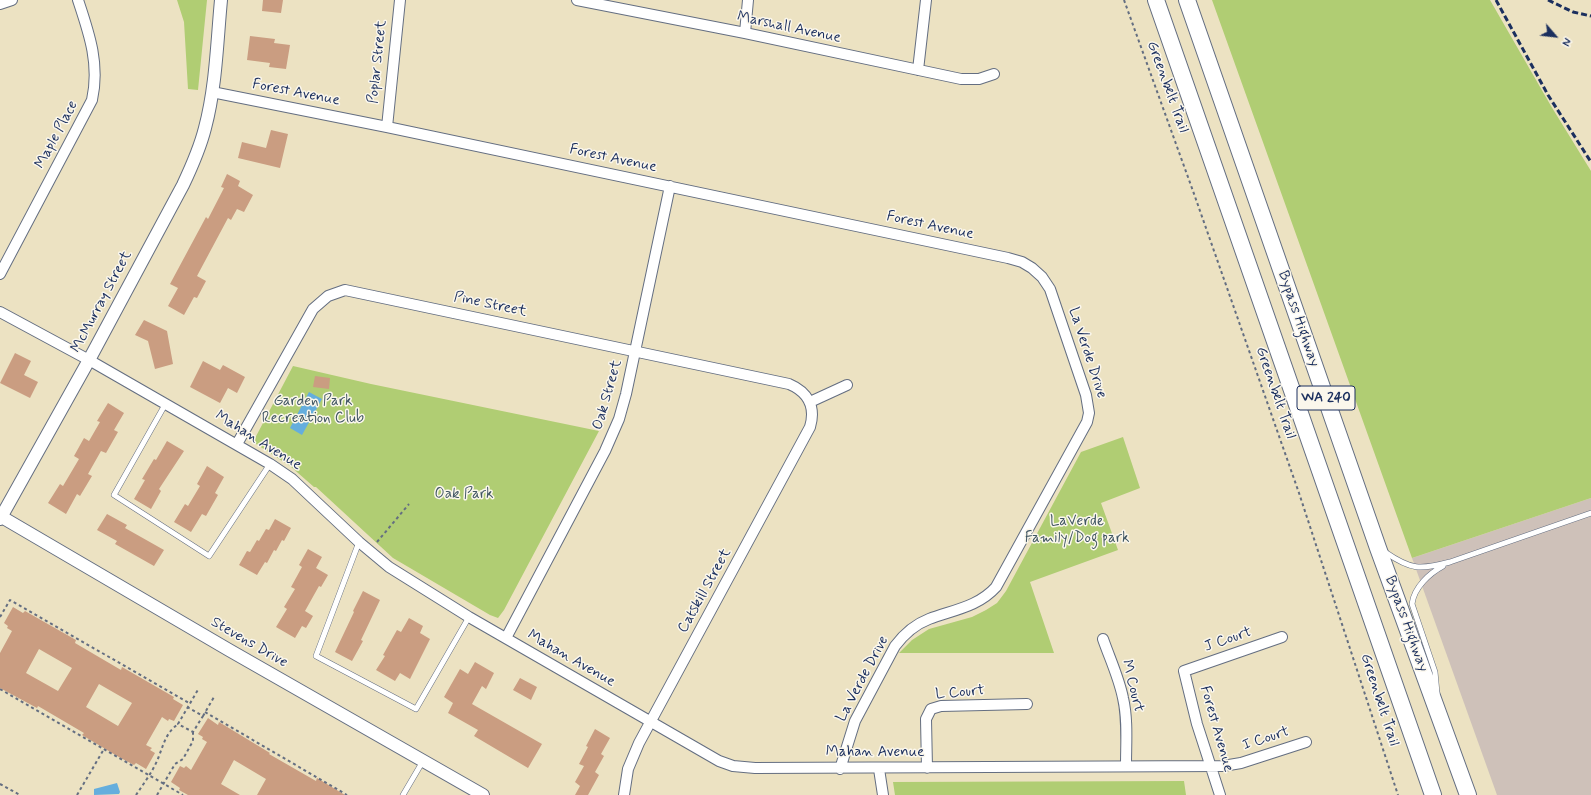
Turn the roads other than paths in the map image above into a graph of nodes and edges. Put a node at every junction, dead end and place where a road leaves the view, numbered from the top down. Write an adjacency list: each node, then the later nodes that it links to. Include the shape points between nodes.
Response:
1 (12, 0): 10 (street)
2 (78, 0): 18 (street, Maple Place, via 93,50 95,79 92,100)
3 (220, 0): 14 (street, McMurray Street)
4 (400, 0): 15 (street, Poplar Street)
5 (577, 0): 11 (street, Marshall Avenue)
6 (748, 0): 11 (street)
7 (926, 0): 12 (street)
8 (1156, 0): 52 (highway, Bypass Highway / WA 240)
9 (1187, 0): 30 (highway, Bypass Highway / WA 240)
10 (0, 4)
11 (745, 33): 12 (street, Marshall Avenue)
12 (918, 70): 13 (street, Marshall Avenue, via 961,79 979,79)
13 (994, 74)
14 (212, 92): 15 (street, Forest Avenue); 21 (street, McMurray Street, via 206,126 183,185)
15 (387, 127): 16 (street, Forest Avenue)
16 (670, 186): 17 (street, Forest Avenue); 20 (street, Oak Street)
17 (1008, 258): 46 (street, La Verde Drive, via 1032,268 1050,289 1080,373 1089,413 1087,422 996,587 976,603 915,626 895,646 855,722)
18 (0, 274)
19 (0, 312): 21 (street, Mahan Avenue)
20 (635, 351): 23 (street, Pine Street, via 789,384 804,393); 25 (street, Pine Street, via 345,290 336,292 313,309); 34 (street, Oak Street, via 626,394 613,436)
21 (89, 360): 24 (street, Mahan Avenue); 28 (street, McMurray Street)
22 (847, 384): 23 (street)
23 (810, 402): 39 (street, Catskill Street, via 813,415 810,427)
24 (166, 403): 25 (street, Mahan Avenue); 26 (lane, via 114,495 209,556)
25 (237, 444): 26 (street, Mahan Avenue)
26 (270, 464): 29 (street, Mahan Avenue, via 292,479)
27 (1591, 513): 31 (lane)
28 (0, 517): 41 (street, Stevens Drive)
29 (359, 542): 32 (street, Mahan Avenue, via 389,568); 32 (lane, via 316,656 416,709)
30 (1378, 548): 31 (lane, via 1412,567); 38 (highway, Bypass Highway / WA 240)
31 (1450, 562): 38 (lane, via 1427,578 1413,598 1412,604 1435,672)
32 (469, 617): 34 (street, Mahan Avenue)
33 (1282, 637): 36 (street, J Court)
34 (506, 638): 39 (street, Mahan Avenue)
35 (1103, 639): 42 (street, M Court, via 1123,697)
36 (1184, 671): 43 (street, Forest Avenue)
37 (1027, 704): 45 (street, L Court, via 941,706 931,709 926,719)
38 (1435, 705): 53 (highway, Bypass Highway / WA 240)
39 (650, 722): 46 (street, Mahan Avenue, via 719,762 733,766); 49 (street, Catskill Street, via 631,759)
40 (1306, 742): 43 (street, I Court, via 1241,763)
41 (424, 761): 47 (lane); 48 (street, Stevens Drive)
42 (1126, 766): 43 (street, Mahan Avenue); 45 (street, Mahan Avenue)
43 (1210, 766): 51 (street, Forest Avenue)
44 (879, 768): 45 (street, Mahan Avenue); 46 (street, Mahan Avenue); 50 (street)
45 (927, 768)
46 (840, 769)
47 (403, 795)
48 (483, 795)
49 (624, 795)
50 (883, 795)
51 (1220, 795)
52 (1433, 795)
53 (1468, 795)

